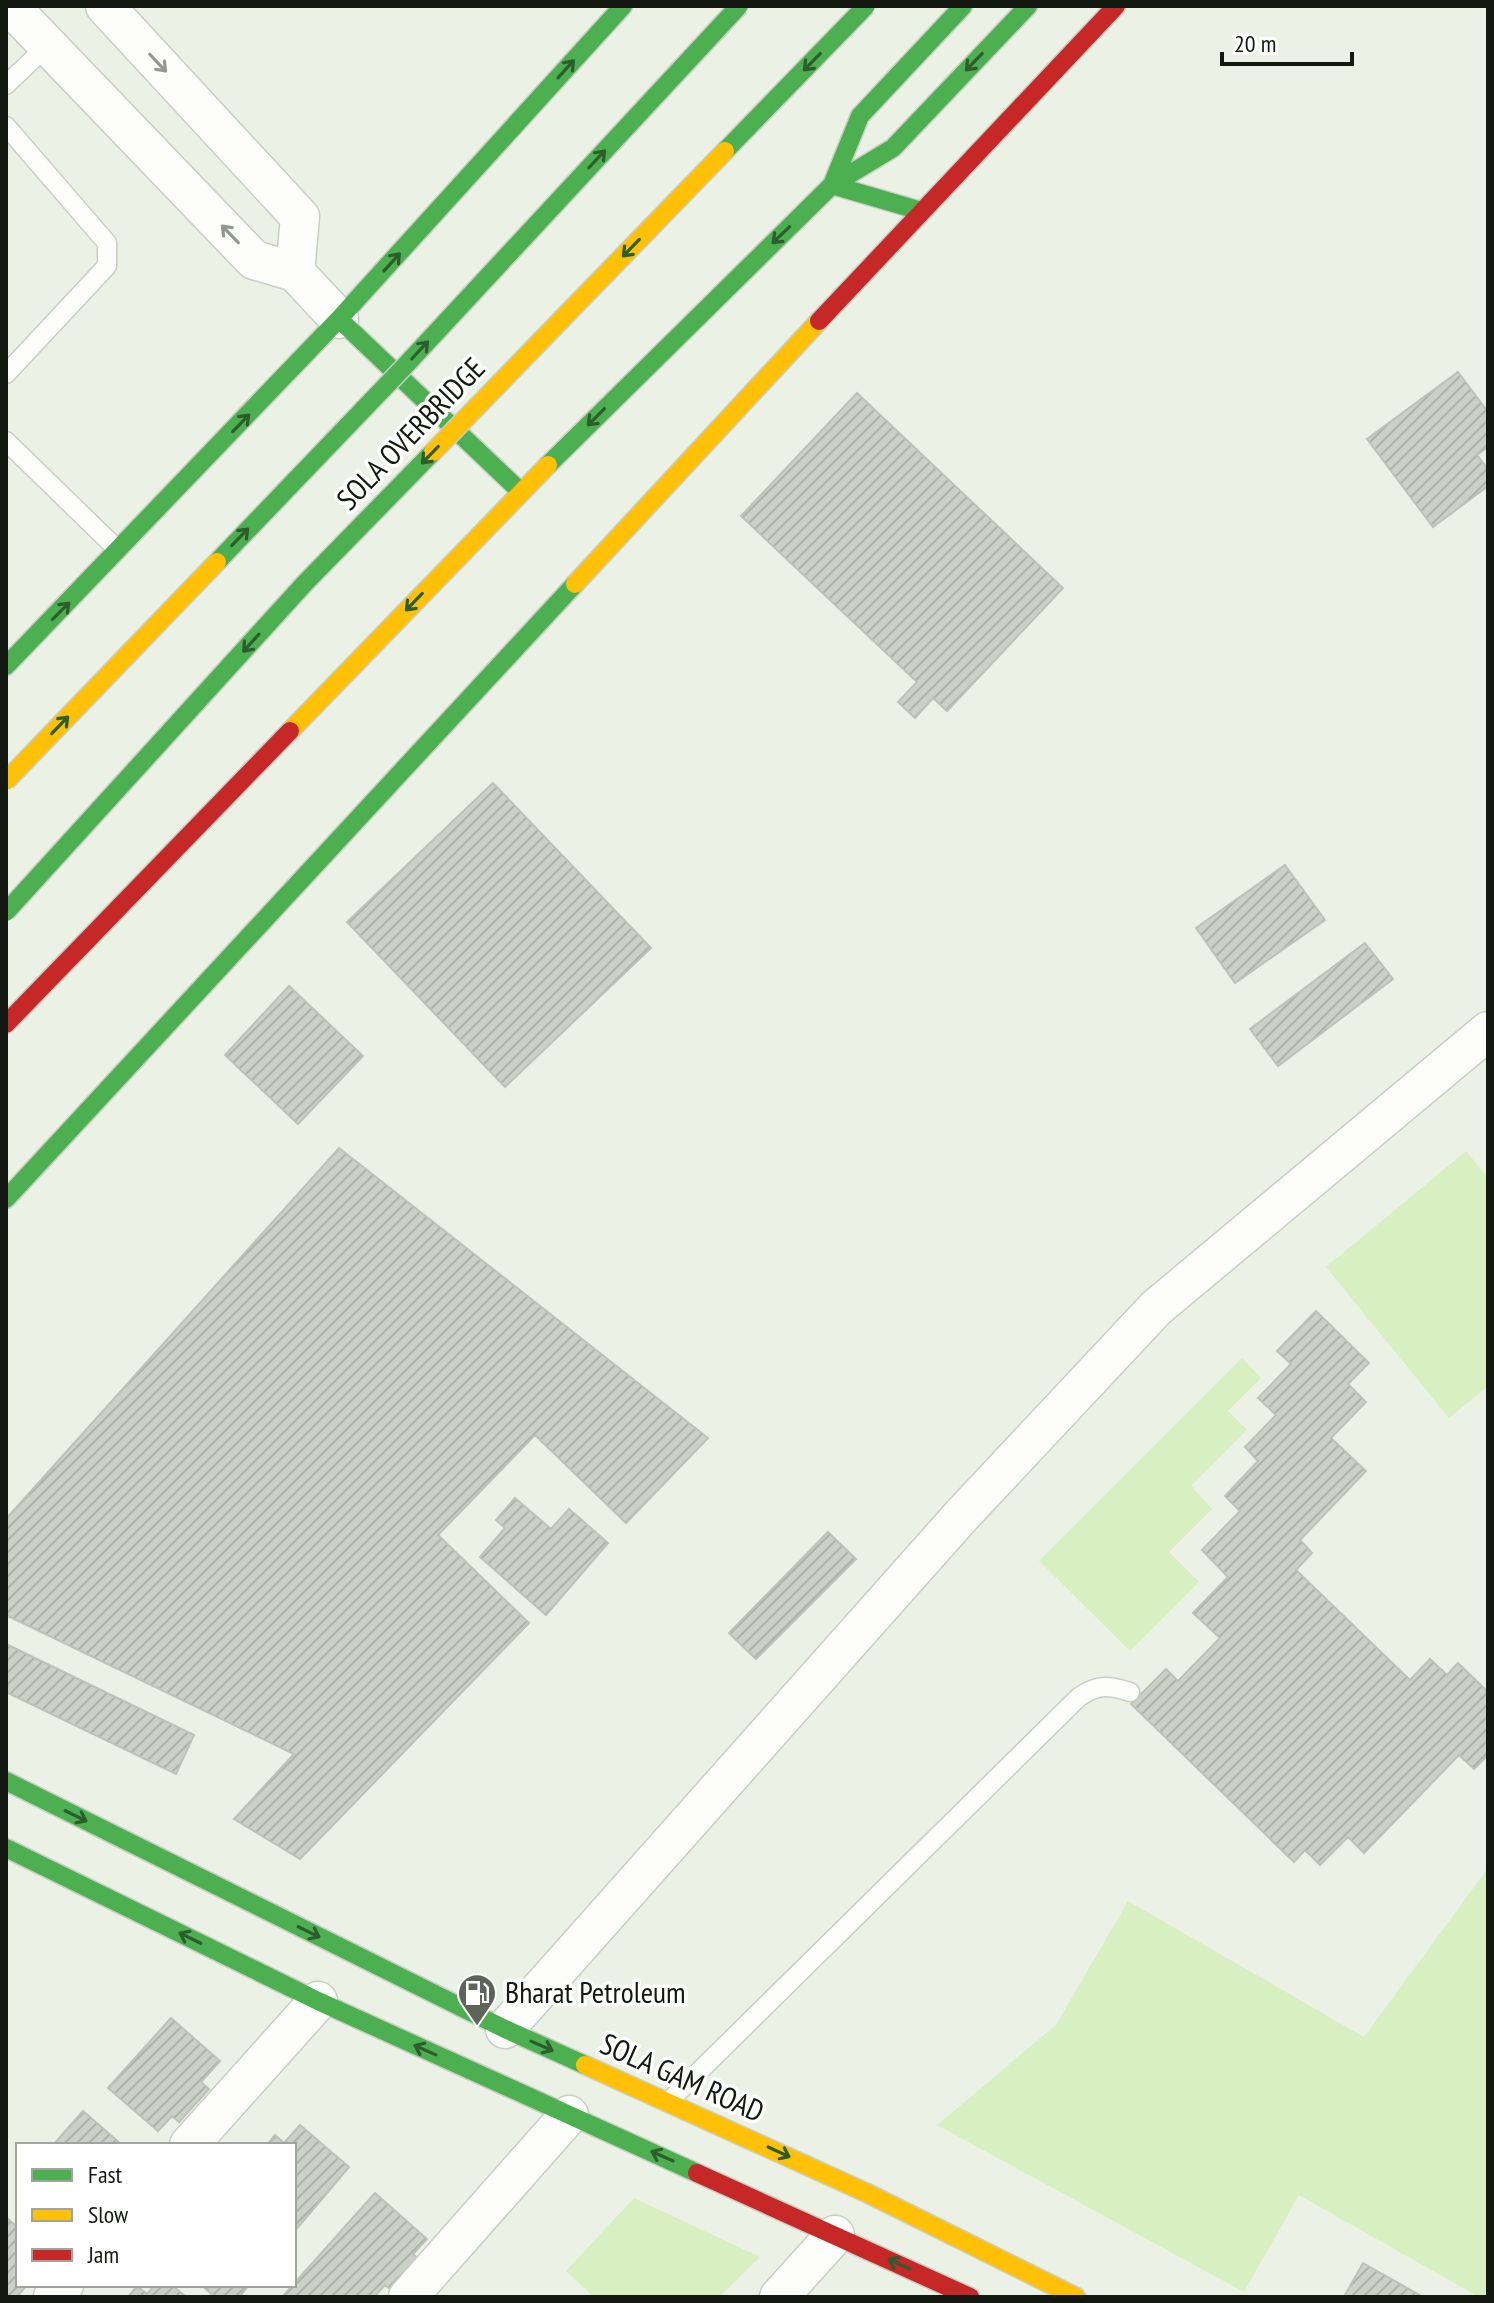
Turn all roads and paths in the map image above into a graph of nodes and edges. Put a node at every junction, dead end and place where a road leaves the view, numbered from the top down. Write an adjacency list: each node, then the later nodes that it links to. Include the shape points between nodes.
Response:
1 (10, 6): 9 (street)
2 (105, 6): 14 (street, one-way to 14, via 300,217)
3 (623, 6): 15 (main road, one-way to 3)
4 (739, 6): 21 (main road, SOLA OVERBRIDGE, one-way to 4, bridge, via 414,356)
5 (866, 6): 22 (main road, SOLA OVERBRIDGE, one-way to 22, bridge, via 305,583)
6 (963, 6): 12 (main road, via 860,116)
7 (1028, 6): 12 (main road, one-way to 12, via 893,148)
8 (1116, 6): 13 (main road)
9 (48, 45): 10 (lane); 14 (street, one-way to 9, via 254,260)
10 (6, 85)
11 (6, 126): 16 (lane, via 107,243 107,266)
12 (832, 185): 13 (main road); 18 (main road, one-way to 18)
13 (921, 211): 25 (main road)
14 (295, 272): 15 (street)
15 (339, 319): 18 (main road); 19 (main road, one-way to 15)
16 (6, 374)
17 (6, 441): 19 (lane)
18 (521, 492): 23 (main road, one-way to 23)
19 (119, 551): 20 (main road, one-way to 19)
20 (10, 654)
21 (6, 781)
22 (6, 912)
23 (6, 1024)
24 (1488, 1031): 30 (street, via 1156,1308 962,1515)
25 (6, 1199)
26 (1130, 1692): 31 (lane, via 1108,1685 1079,1697)
27 (6, 1781): 30 (main road, SOLA GAM ROAD, one-way to 30)
28 (6, 1848): 29 (main road, one-way to 28)
29 (318, 2001): 32 (main road, one-way to 29); 33 (street)
30 (505, 2029): 31 (main road, SOLA GAM ROAD, one-way to 31)
31 (669, 2101): 38 (main road, SOLA GAM ROAD, one-way to 38)
32 (569, 2115): 34 (main road, one-way to 32); 35 (street)
33 (191, 2143)
34 (835, 2235): 36 (street); 37 (main road, one-way to 34)
35 (408, 2297)
36 (779, 2297)
37 (970, 2297)
38 (1076, 2297)

